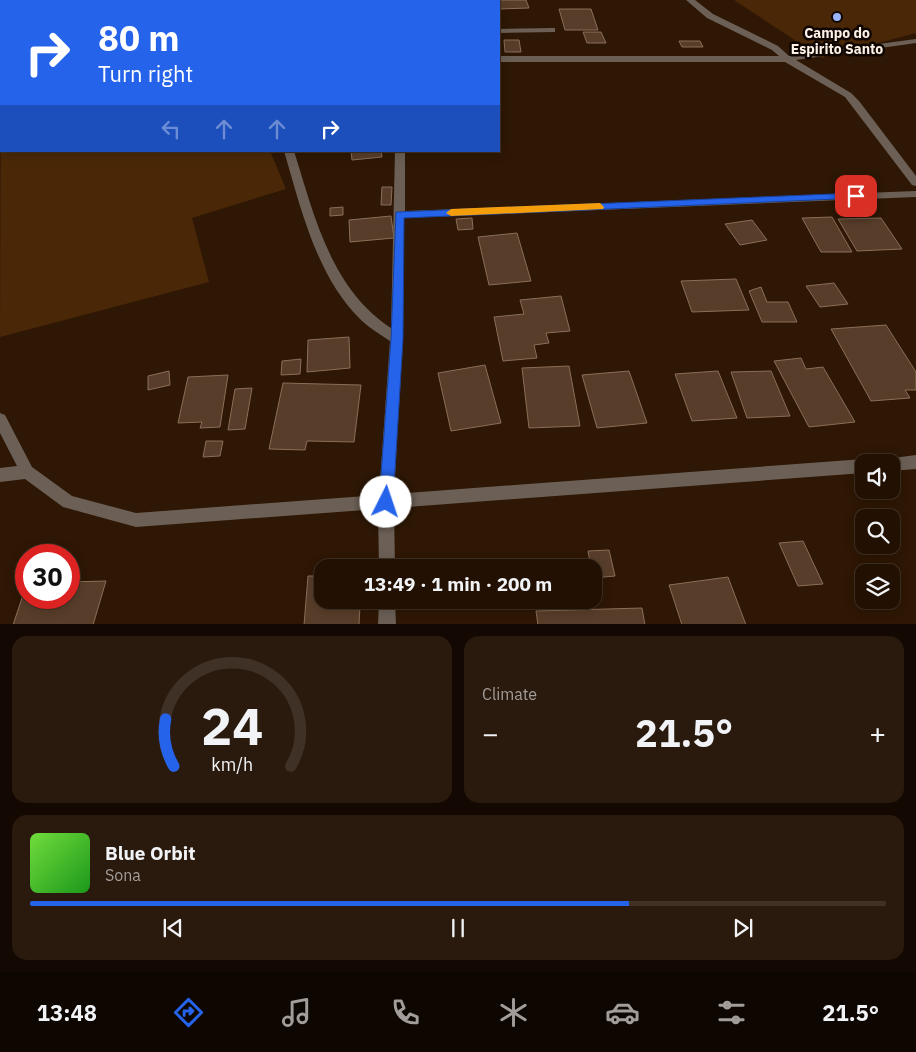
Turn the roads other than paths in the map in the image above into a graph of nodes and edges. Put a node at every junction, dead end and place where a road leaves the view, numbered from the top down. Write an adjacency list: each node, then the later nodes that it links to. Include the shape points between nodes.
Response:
1 (690, 0): 6 (street, via 710,16 775,48)
2 (552, 30): 3 (street)
3 (500, 31)
4 (916, 41): 6 (street)
5 (500, 59): 6 (street)
6 (787, 59): 9 (street, via 848,95)
7 (289, 152): 12 (street, via 325,256 366,317)
8 (400, 152): 11 (street)
9 (916, 183)
10 (916, 194): 11 (street)
11 (399, 215): 12 (street)
12 (397, 339): 19 (street)
13 (0, 419): 17 (street)
14 (916, 462): 15 (street)
15 (900, 463)
16 (855, 467): 19 (street)
17 (27, 472): 18 (street); 19 (street, via 68,502 136,520)
18 (0, 475)
19 (386, 502): 20 (street)
20 (386, 559)
21 (387, 609): 22 (street)
22 (387, 624)

